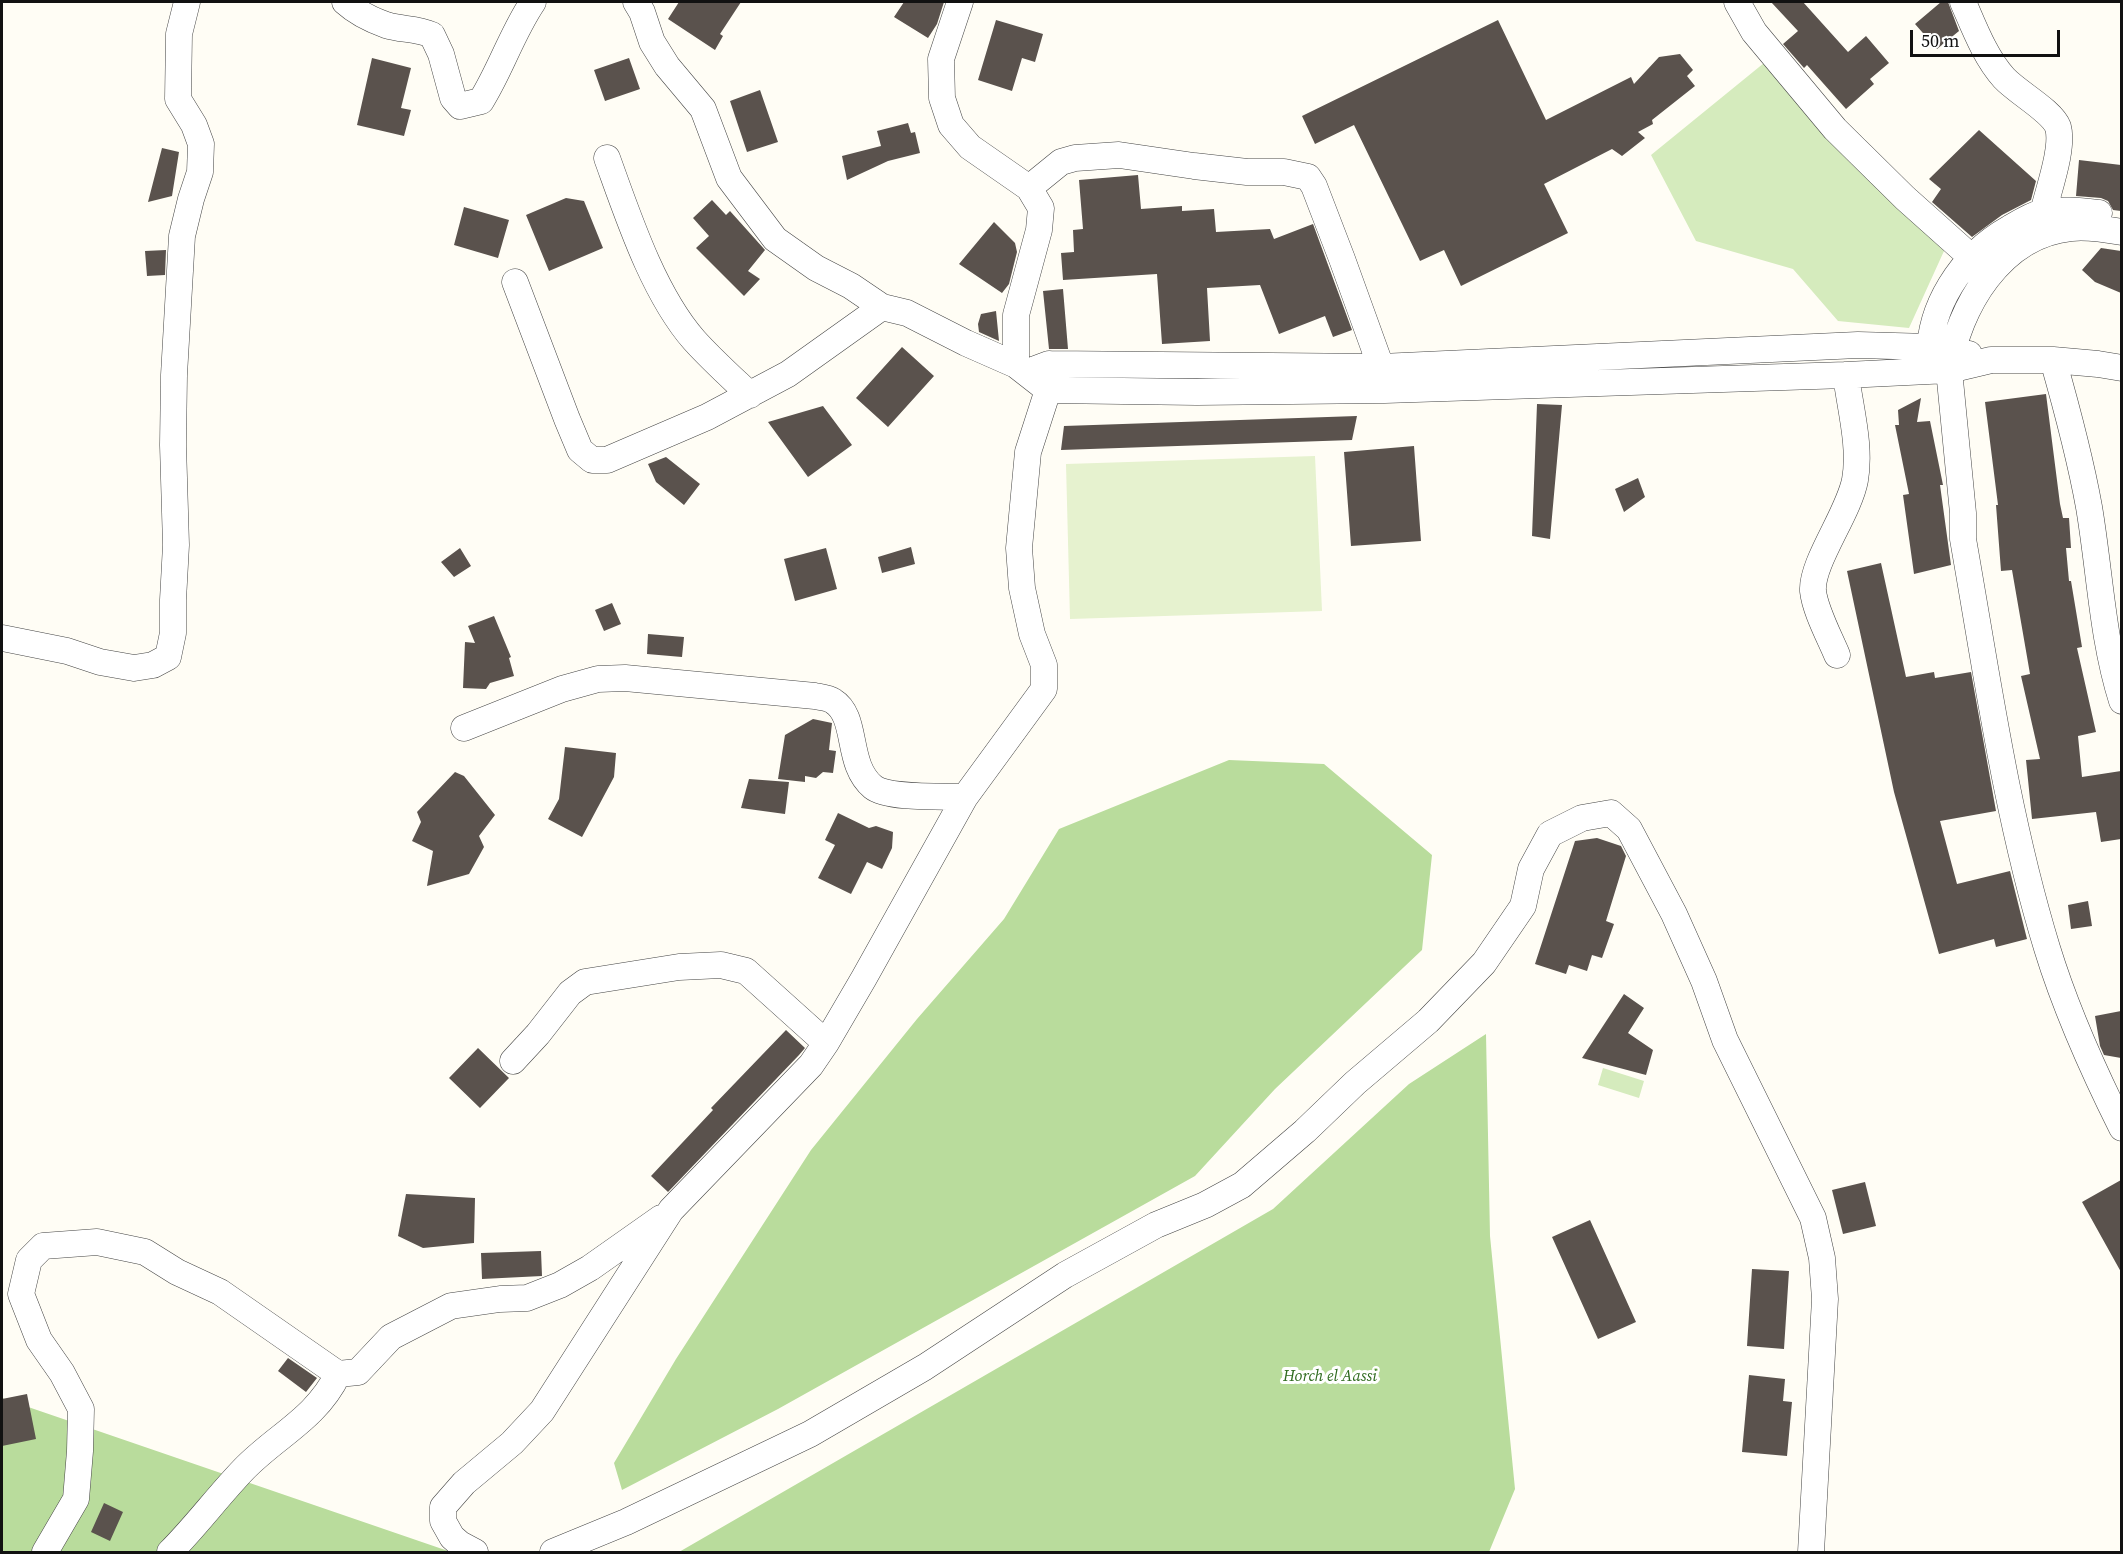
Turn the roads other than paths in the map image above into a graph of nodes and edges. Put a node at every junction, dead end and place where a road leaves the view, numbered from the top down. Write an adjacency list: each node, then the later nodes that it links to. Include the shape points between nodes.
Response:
1 (187, 2): 26 (street, via 179,34 178,99 201,144 200,172 182,236 176,329 176,545 173,633 168,657 134,668)
2 (345, 2): 3 (street, via 387,26 413,28 432,35 453,98 460,106 481,101)
3 (533, 2)
4 (636, 2): 15 (street, via 652,42 703,109 729,178 775,239)
5 (960, 2): 9 (street, via 941,59 942,98 951,125 970,147)
6 (1737, 2): 13 (street, via 1754,32 1835,129)
7 (1963, 2): 10 (street, via 1980,42 2003,78 2050,114 2058,128 2059,147)
8 (607, 158): 25 (street, via 638,242 669,303 693,339)
9 (1029, 188): 19 (street, via 1041,208 1016,315); 22 (street, via 1060,162 1119,155 1308,177 1342,259)
10 (2043, 213): 11 (street, via 2072,210); 13 (street, via 2005,230)
11 (2121, 216)
12 (2121, 232): 16 (street, via 2070,228 2030,240 1980,287)
13 (1971, 257): 16 (street, via 1936,314)
14 (515, 282): 25 (street, via 580,450 592,460 607,460 634,449)
15 (882, 307): 19 (street, via 907,313 966,344); 25 (street, via 788,374)
16 (1940, 359): 17 (street); 21 (street); 22 (street, via 1858,345); 33 (street, via 1963,513 1963,539 2002,763 2026,873 2067,1003)
17 (2053, 360): 20 (street); 28 (street, via 2089,508 2112,668)
18 (1195, 366): 19 (street); 22 (street); 24 (street)
19 (1031, 367): 23 (street)
20 (2121, 368)
21 (1846, 375): 22 (street); 27 (street, via 1857,458 1855,480 1818,567 1813,590)
22 (1383, 379): 24 (street)
23 (1048, 390): 24 (street); 30 (street, via 1028,452 1019,548 1022,588 1044,666 1044,689)
24 (1197, 392)
25 (750, 395)
26 (2, 638)
27 (1837, 655)
28 (2121, 701)
29 (464, 728): 30 (street, via 598,679 625,678 815,696 832,700 845,712 859,770 874,788 901,795)
30 (965, 796): 31 (street)
31 (826, 1043): 32 (street, via 746,971 721,965 679,967 585,982 570,993); 34 (street, via 811,1065)
32 (513, 1061)
33 (2121, 1128)
34 (671, 1210): 35 (street, via 560,1285 527,1298 451,1306 391,1337 358,1372); 38 (street, via 542,1411 443,1507 443,1521 452,1537)
35 (338, 1374): 36 (street, via 219,1292 145,1252 97,1242 43,1246 29,1260 21,1294 39,1340 81,1409 76,1499); 37 (street, via 317,1407 245,1468)
36 (45, 1552)
37 (170, 1552)
38 (476, 1552)
39 (553, 1552): 40 (street, via 626,1522 810,1434 925,1367 1065,1275 1156,1225 1242,1185 1428,1021 1484,963 1523,906 1531,869 1550,834 1582,818 1611,813 1629,829 1674,914 1725,1040 1813,1218 1826,1299)
40 (1811, 1552)

